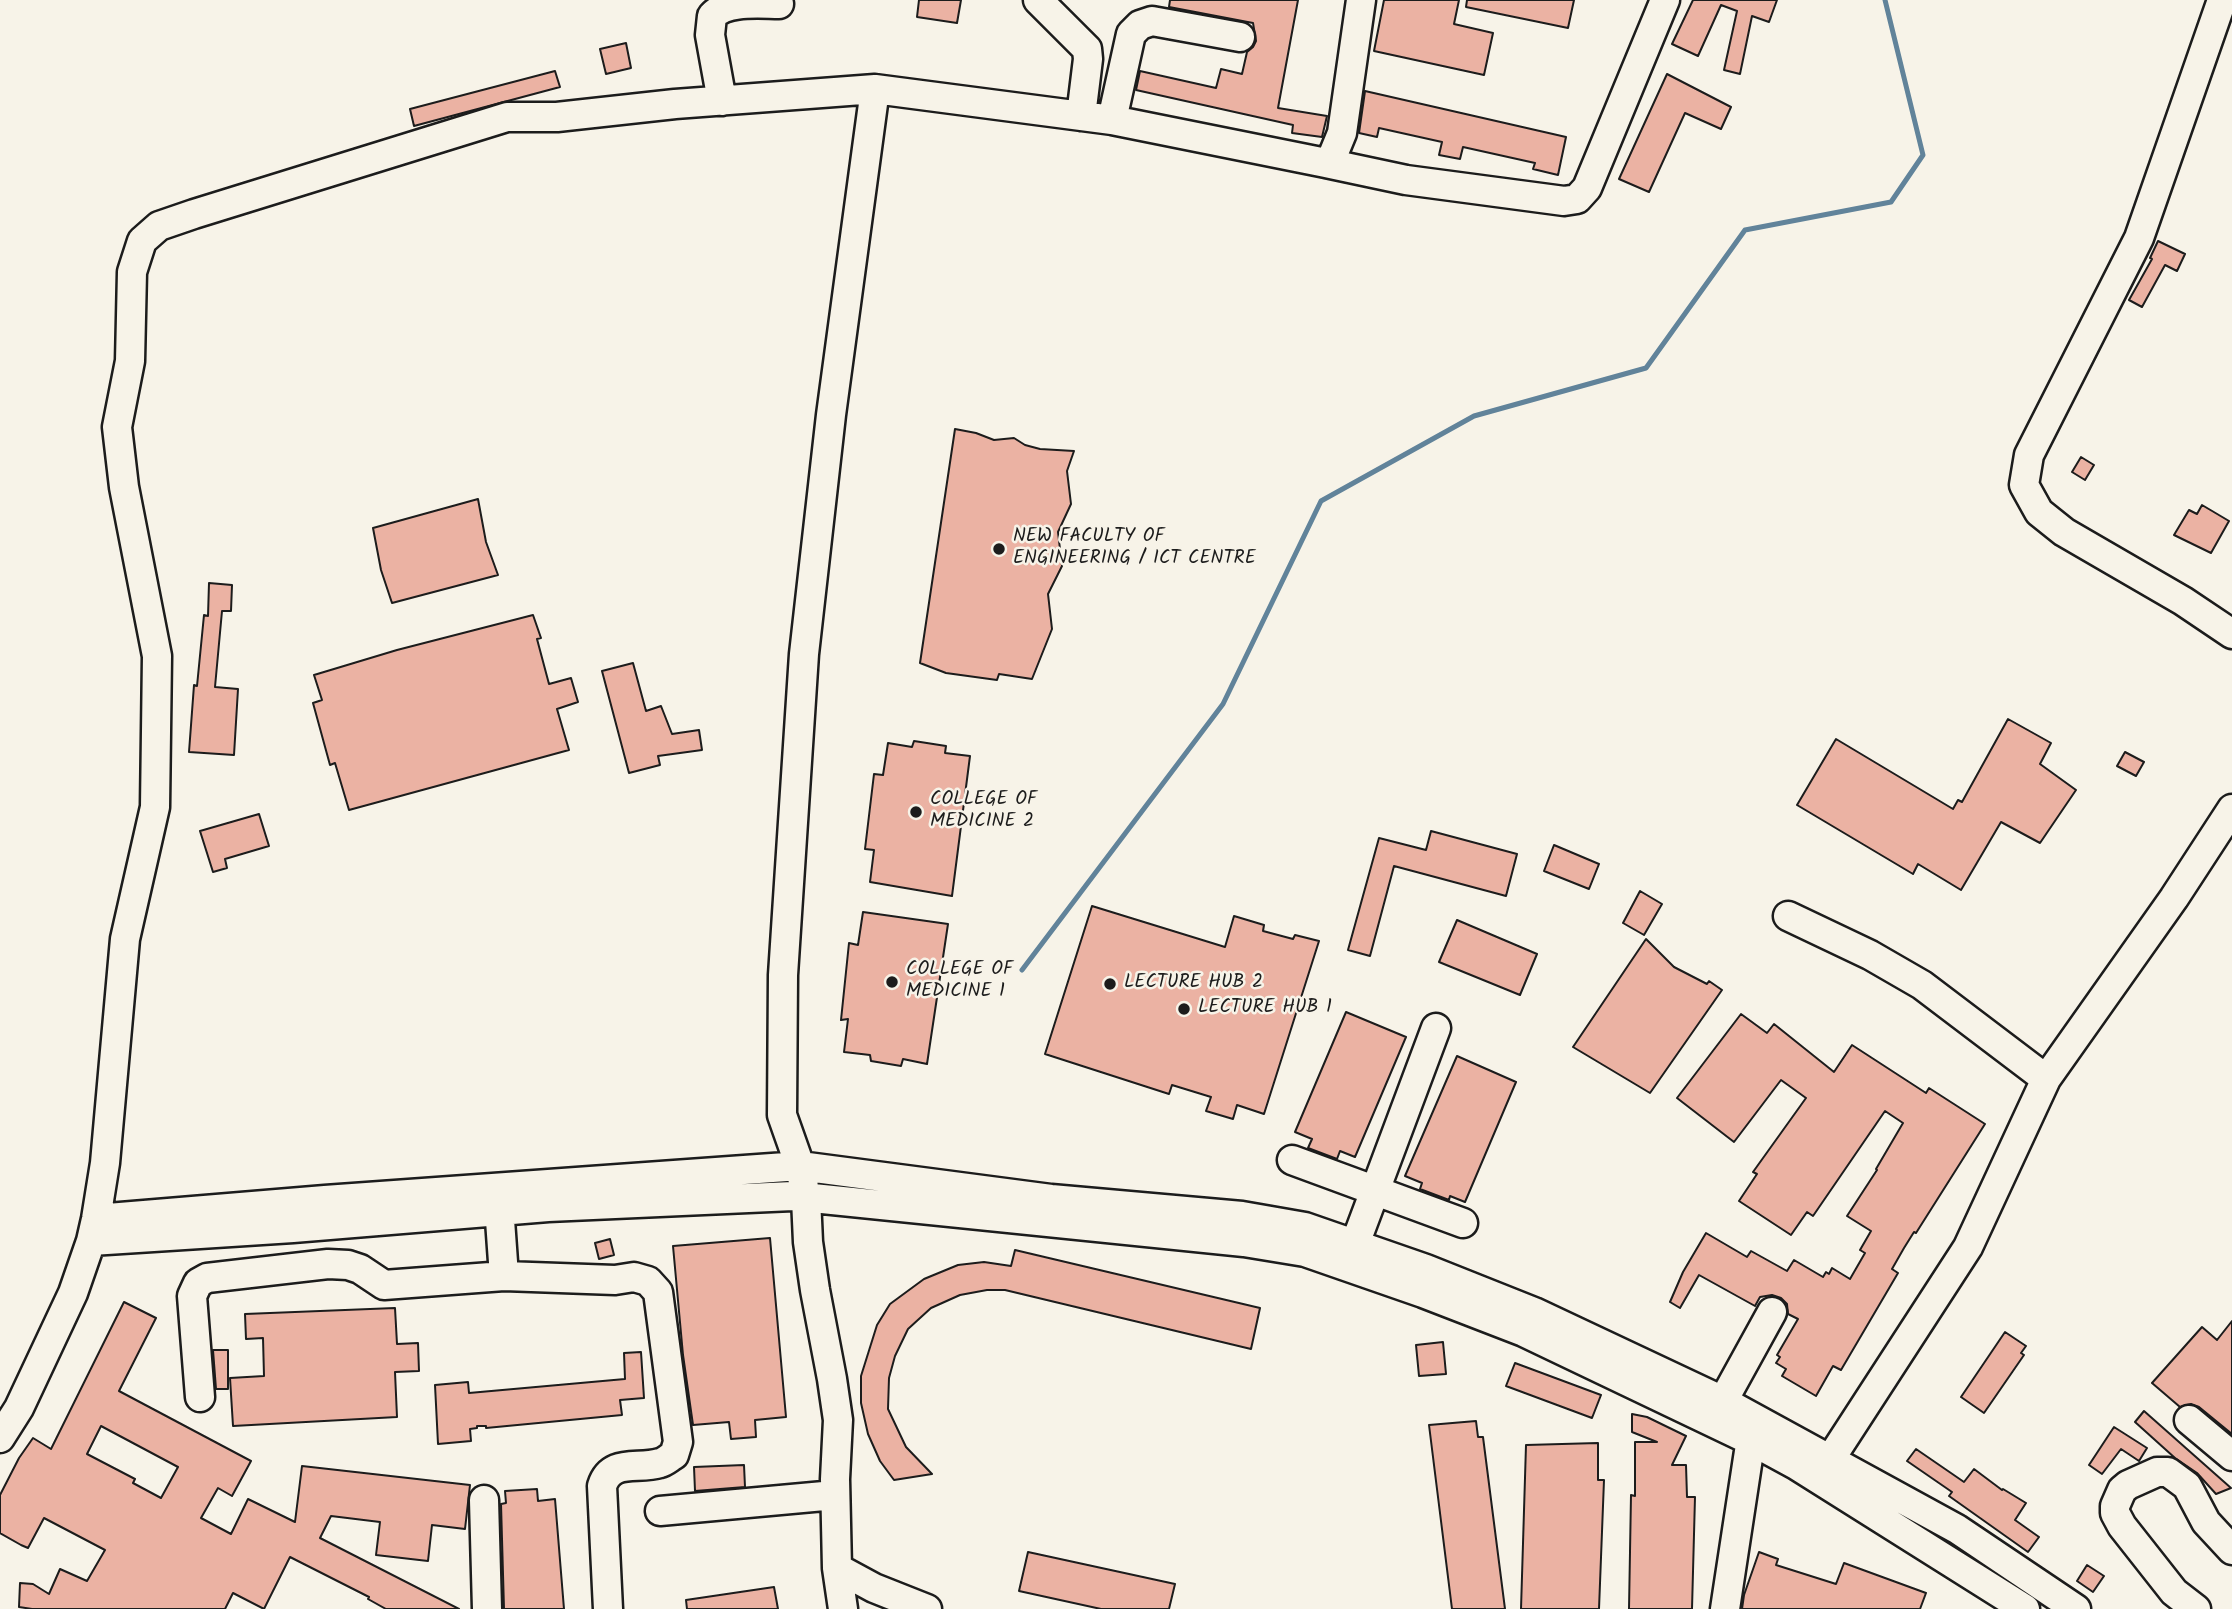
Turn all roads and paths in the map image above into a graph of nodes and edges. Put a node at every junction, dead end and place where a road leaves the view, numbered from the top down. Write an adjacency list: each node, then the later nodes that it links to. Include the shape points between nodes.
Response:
1 (1038, 0): 10 (street, via 1087,49)
2 (1361, 0): 12 (street, via 1342,133)
3 (1665, 0): 12 (street, via 1587,188 1577,199 1406,180)
4 (2222, 0): 13 (street, via 2139,237 2029,455 2024,485 2039,512 2064,532)
5 (779, 4): 6 (street, via 739,5 712,16)
6 (706, 13): 9 (street)
7 (1240, 37): 11 (street, via 1152,21 1140,25 1131,34)
8 (875, 89): 9 (street); 10 (street); 19 (street, via 804,654 783,975 782,1115)
9 (722, 100): 24 (street, via 557,117 507,117 194,214 159,226 142,241 132,272 130,361 117,427 157,656 155,807 125,939 105,1163)
10 (1081, 116): 11 (street)
11 (1112, 120): 12 (street)
12 (1326, 163)
13 (2232, 634)
14 (2232, 809): 17 (street)
15 (1788, 916): 17 (street, via 1922,985)
16 (1436, 1028): 20 (street)
17 (2046, 1079): 35 (street, via 1968,1247)
18 (1292, 1160): 20 (street)
19 (800, 1166): 21 (street); 22 (street); 25 (street, via 1051,1199 1242,1216 1305,1227)
20 (1376, 1190): 23 (street); 25 (street)
21 (806, 1198): 22 (street); 26 (street, via 1244,1242); 36 (street, via 814,1290 838,1420)
22 (499, 1199): 24 (street); 27 (street)
23 (1463, 1223)
24 (94, 1230): 33 (street, via 73,1293)
25 (1355, 1244): 26 (street)
26 (1395, 1270): 30 (street, via 1534,1312); 32 (street, via 1524,1332)
27 (504, 1276): 29 (street, via 384,1284 348,1265 328,1264 207,1278 198,1283 192,1296); 42 (street, via 634,1277 648,1281 658,1292 678,1442 674,1455 660,1463 615,1469 605,1476)
28 (1772, 1312): 30 (street)
29 (200, 1397)
30 (1723, 1401): 32 (street)
31 (2189, 1420): 34 (street)
32 (1752, 1429): 35 (street); 45 (street)
33 (0, 1438)
34 (2232, 1456)
35 (1823, 1468): 46 (street); 47 (street, via 1957,1529)
36 (835, 1495): 38 (street); 40 (street)
37 (484, 1500): 41 (street)
38 (660, 1511)
39 (2232, 1550): 48 (street, via 2206,1522 2187,1486 2168,1472 2157,1472 2122,1490 2115,1513 2122,1526 2175,1592)
40 (837, 1568): 43 (street); 44 (street)
41 (487, 1609)
42 (608, 1609)
43 (843, 1609)
44 (927, 1609)
45 (1725, 1609)
46 (2025, 1609)
47 (2076, 1609)
48 (2196, 1609)

